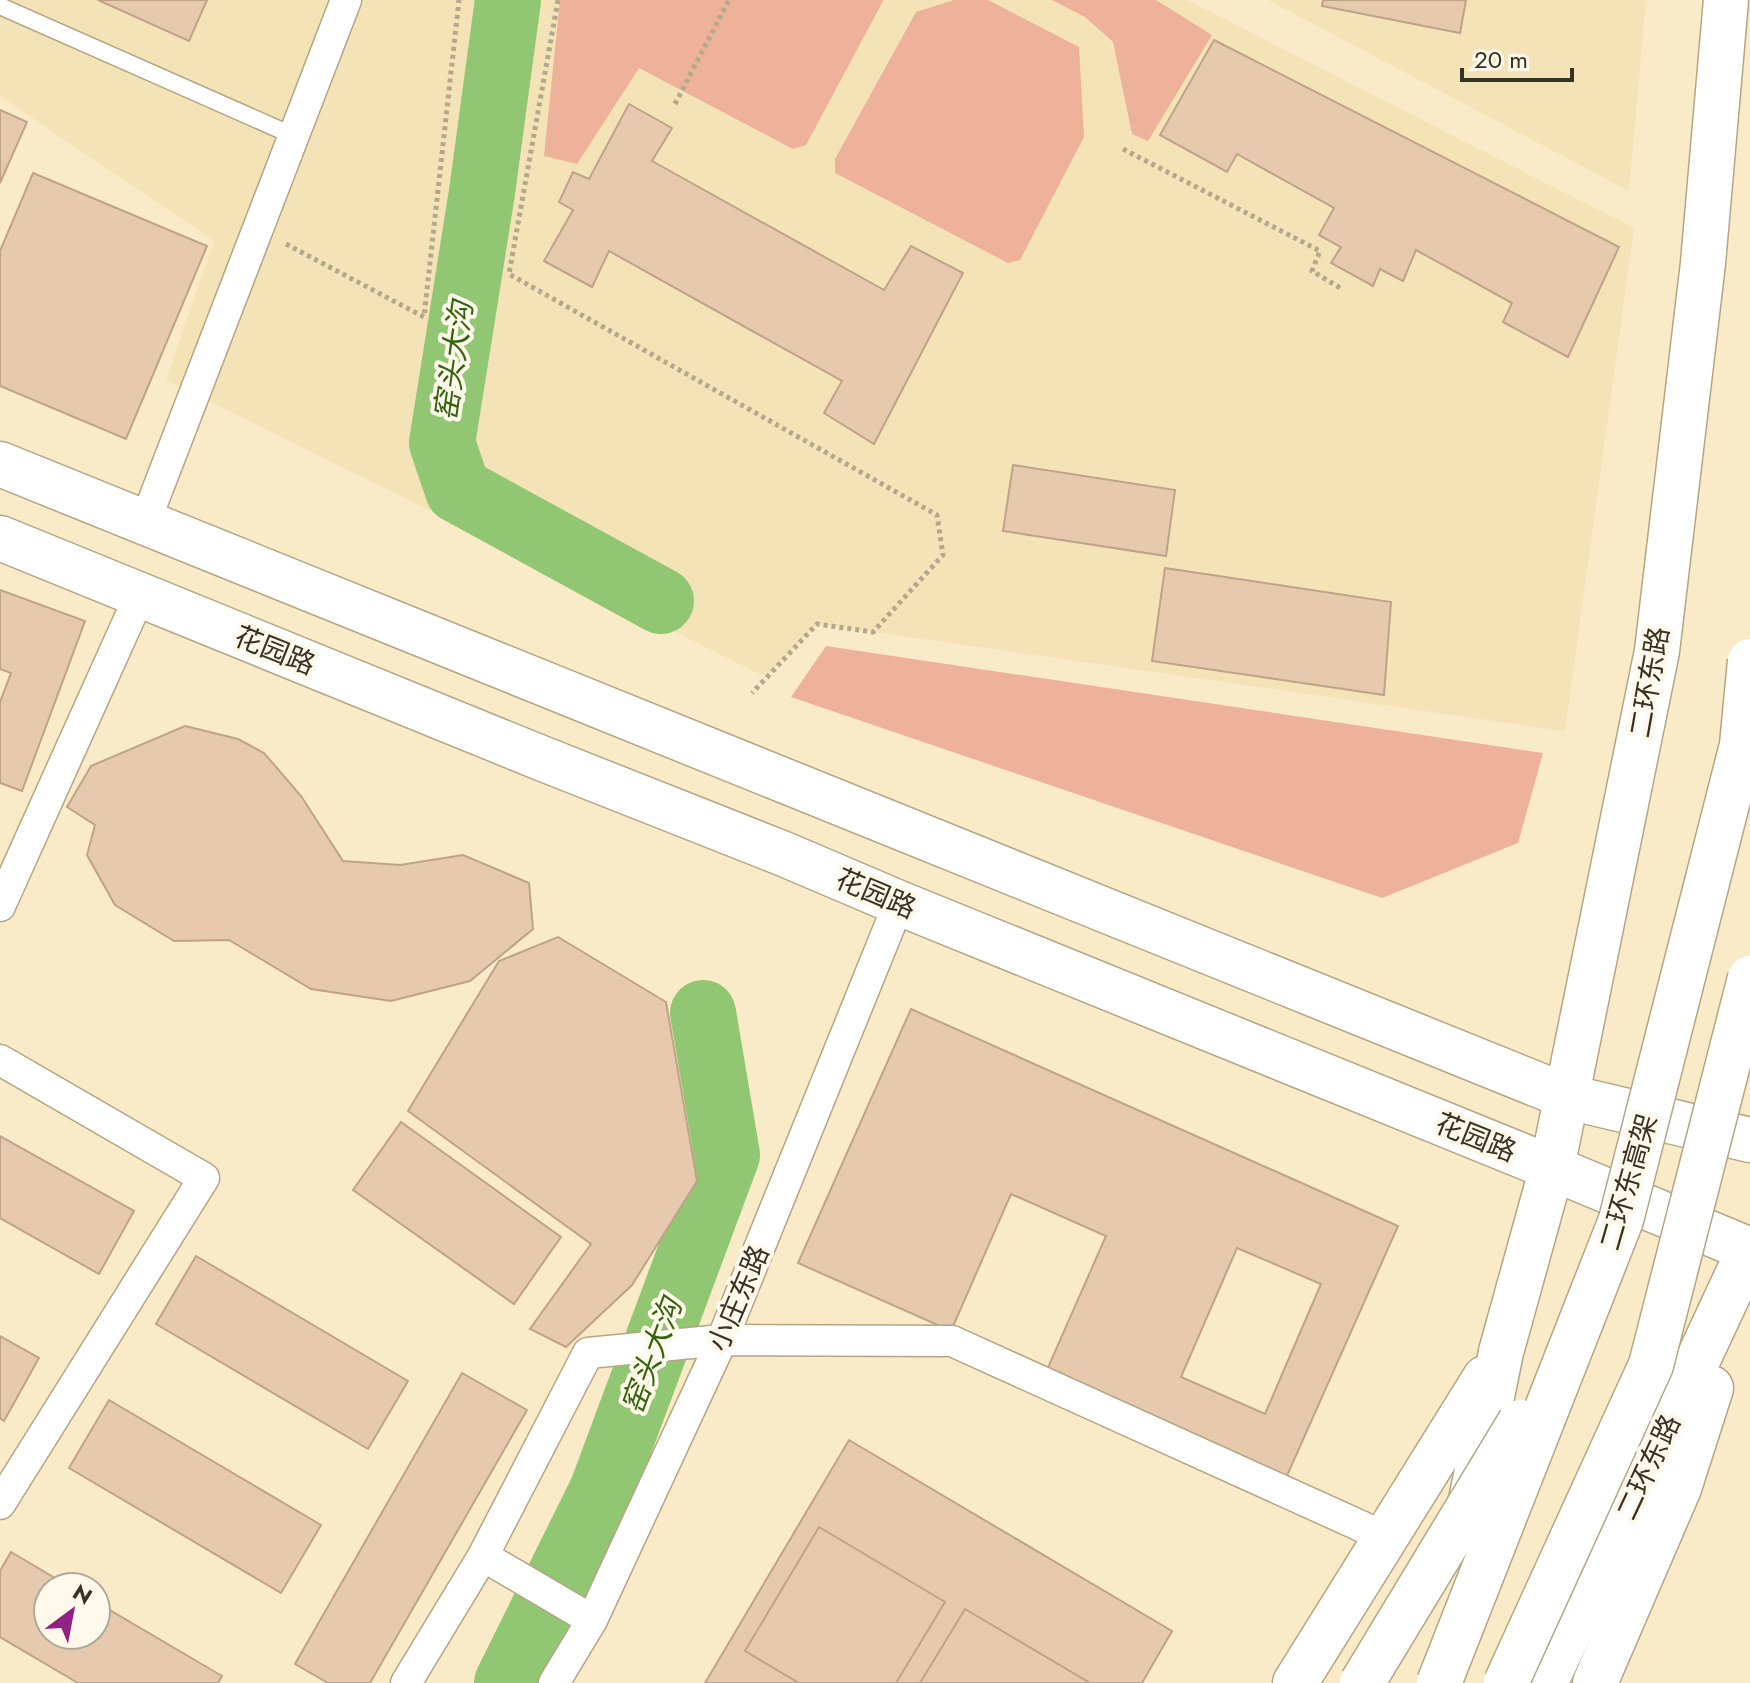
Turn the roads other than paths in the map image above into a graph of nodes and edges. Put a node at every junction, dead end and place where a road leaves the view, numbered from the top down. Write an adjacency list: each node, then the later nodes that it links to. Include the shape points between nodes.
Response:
1 (346, 0): 4 (street)
2 (1726, 0): 16 (main road, 二环东路, via 1703,263 1657,651)
3 (0, 6): 4 (lane)
4 (294, 136): 6 (street)
5 (0, 464): 6 (main road)
6 (145, 522): 12 (main road)
7 (0, 538): 8 (main road, 花园路)
8 (140, 595): 10 (main road, 花园路); 11 (street)
9 (1750, 661): 20 (main road, 二环东高架, bridge, via 1742,745 1731,791 1621,1220)
10 (899, 903): 14 (main road, 花园路); 21 (street, 小庄东路)
11 (0, 906)
12 (1217, 957): 14 (main road); 16 (main road)
13 (1750, 978): 26 (main road, bridge, via 1651,1365)
14 (1191, 1022): 18 (main road, 花园路)
15 (0, 1060): 23 (street, via 204,1178)
16 (1568, 1097): 17 (main road); 18 (main road, 二环东路)
17 (1750, 1140)
18 (1552, 1168): 19 (main road, 花园路); 22 (main road, 二环东路)
19 (1750, 1250): 36 (main road, 二环东路); 37 (main road, 二环东路, via 1679,1488)
20 (1583, 1317): 31 (main road, bridge); 33 (main road, 二环东高架, bridge)
21 (722, 1340): 24 (street, via 952,1341); 25 (street, via 588,1353); 27 (street, 小庄东路)
22 (1501, 1352): 24 (main road, 二环东路); 32 (main road, 二环东路, via 1464,1533)
23 (0, 1504)
24 (1385, 1537): 30 (main road, 二环东路)
25 (483, 1556): 27 (street); 28 (street)
26 (1557, 1571): 34 (main road, bridge); 35 (main road, bridge)
27 (583, 1614): 29 (street, 小庄东路)
28 (406, 1683)
29 (554, 1683)
30 (1295, 1683)
31 (1362, 1683)
32 (1387, 1683)
33 (1439, 1683)
34 (1506, 1683)
35 (1537, 1683)
36 (1545, 1683)
37 (1595, 1683)

